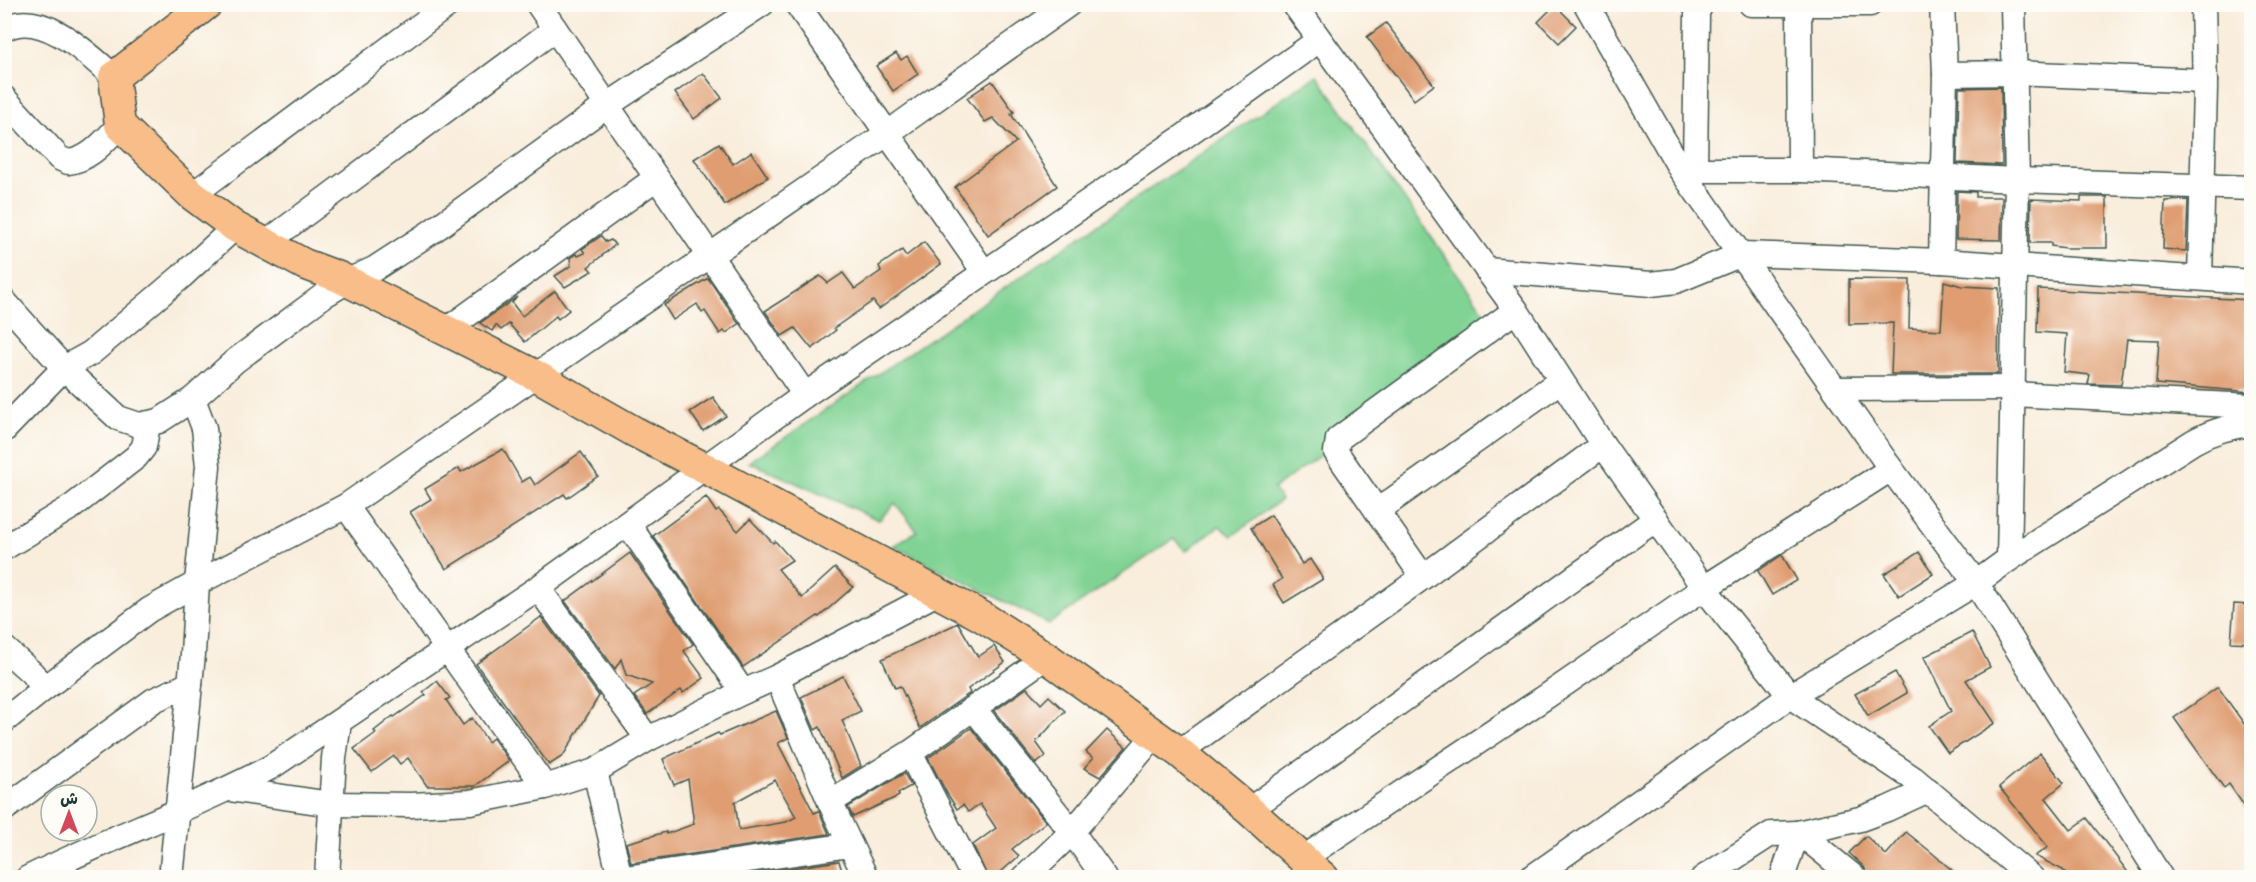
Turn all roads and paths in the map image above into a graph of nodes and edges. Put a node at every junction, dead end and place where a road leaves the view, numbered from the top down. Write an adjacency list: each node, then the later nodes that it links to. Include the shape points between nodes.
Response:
1 (207, 4): 21 (main road)
2 (449, 4): 34 (street)
3 (538, 4): 17 (street)
4 (762, 4): 24 (street)
5 (796, 4): 26 (street)
6 (1068, 4): 26 (street)
7 (1294, 4): 18 (street)
8 (1586, 4): 27 (street)
9 (1701, 4): 27 (street, via 1696,13)
10 (1751, 4): 15 (street)
11 (1870, 4): 15 (street)
12 (1942, 4): 20 (street)
13 (2013, 4): 19 (street)
14 (2203, 4): 22 (street)
15 (1798, 5): 28 (street)
16 (4, 29): 21 (street, via 30,24 49,29 76,44)
17 (555, 29): 24 (street); 36 (street)
18 (1319, 40): 41 (street); 42 (street)
19 (2015, 73): 20 (street); 22 (street); 31 (street)
20 (1944, 74): 29 (street)
21 (114, 77): 25 (main road)
22 (2205, 81): 32 (street)
23 (4, 98): 25 (street, via 59,158 68,162 91,153)
24 (606, 106): 30 (street); 44 (street, via 430,232 374,269)
25 (120, 125): 34 (main road)
26 (888, 133): 38 (street); 42 (street)
27 (1688, 170): 28 (street); 37 (street)
28 (1800, 170): 29 (street)
29 (1943, 177): 31 (street); 39 (street)
30 (656, 179): 38 (street); 48 (street)
31 (2017, 180): 32 (street); 40 (street)
32 (2203, 186): 33 (street); 43 (street)
33 (2252, 188)
34 (192, 195): 35 (main road)
35 (235, 226): 36 (main road); 49 (street, via 91,353)
36 (266, 243): 44 (main road, via 304,264)
37 (1742, 254): 39 (street); 41 (street, via 1676,281 1652,284); 52 (street)
38 (710, 255): 50 (street); 54 (street)
39 (1941, 261): 40 (street)
40 (2016, 267): 43 (street); 53 (street)
41 (1487, 270): 47 (street)
42 (984, 272): 54 (street)
43 (2200, 278): 45 (street)
44 (348, 281): 48 (main road); 55 (street, via 291,318)
45 (2252, 282)
46 (4, 301): 49 (street)
47 (1516, 310): 51 (street); 64 (street, via 1338,440 1336,452)
48 (445, 331): 50 (main road)
49 (64, 368): 57 (street, via 118,418); 59 (street)
50 (535, 375): 61 (main road); 63 (street)
51 (1560, 381): 60 (street); 64 (street)
52 (1836, 389): 53 (street); 62 (street)
53 (2012, 391): 56 (street); 68 (street)
54 (805, 395): 61 (street)
55 (193, 399): 57 (street, via 169,416); 70 (street, via 204,428 208,466)
56 (2252, 406)
57 (148, 424): 67 (street, via 144,447 136,457 73,506)
58 (2252, 424): 68 (street, via 2212,432 2193,442)
59 (4, 430)
60 (1603, 445): 65 (street); 69 (street)
61 (705, 468): 66 (street); 74 (main road)
62 (1891, 469): 71 (street); 73 (street)
63 (346, 506): 70 (street); 75 (street)
64 (1377, 511): 69 (street)
65 (1656, 519): 73 (street); 96 (street)
66 (628, 525): 72 (street); 81 (street)
67 (4, 549)
68 (2009, 559): 71 (street)
69 (1423, 577): 87 (street)
70 (197, 582): 79 (street); 80 (street, via 149,610)
71 (1976, 582): 82 (street); 116 (street)
72 (538, 588): 75 (street); 86 (street)
73 (1704, 588): 82 (street); 101 (street, via 1550,694)
74 (937, 593): 77 (main road); 78 (street)
75 (448, 647): 85 (street); 90 (street)
76 (4, 648): 80 (street)
77 (1046, 657): 83 (street); 87 (main road)
78 (777, 677): 81 (street); 93 (street)
79 (190, 684): 95 (street, via 154,700); 97 (street)
80 (45, 688): 84 (street)
81 (743, 692): 86 (street)
82 (1790, 696): 92 (street); 111 (street)
83 (974, 709): 88 (street); 98 (street)
84 (4, 722)
85 (339, 722): 91 (street, via 271,767); 94 (street)
86 (648, 739): 89 (street)
87 (1167, 744): 96 (main road); 98 (street)
88 (910, 753): 93 (street); 108 (street)
89 (595, 771): 90 (street); 105 (street)
90 (545, 787): 94 (street, via 470,802)
91 (229, 789): 94 (street); 97 (street)
92 (1928, 790): 99 (street, via 1860,819); 115 (street)
93 (830, 802): 100 (street)
94 (331, 804): 104 (street)
95 (4, 808)
96 (1249, 810): 101 (main road)
97 (176, 811): 102 (street); 103 (street)
98 (1072, 832): 109 (street); 110 (street)
99 (1798, 833): 112 (street, via 1771,834); 113 (street); 114 (street)
100 (850, 845): 106 (street); 107 (street)
101 (1313, 868)
102 (28, 878)
103 (171, 878)
104 (327, 878)
105 (620, 878)
106 (625, 878)
107 (866, 878)
108 (974, 878)
109 (1024, 878)
110 (1105, 878)
111 (1531, 878)
112 (1703, 878)
113 (1782, 878)
114 (1855, 878)
115 (2032, 878)
116 (2161, 878)

